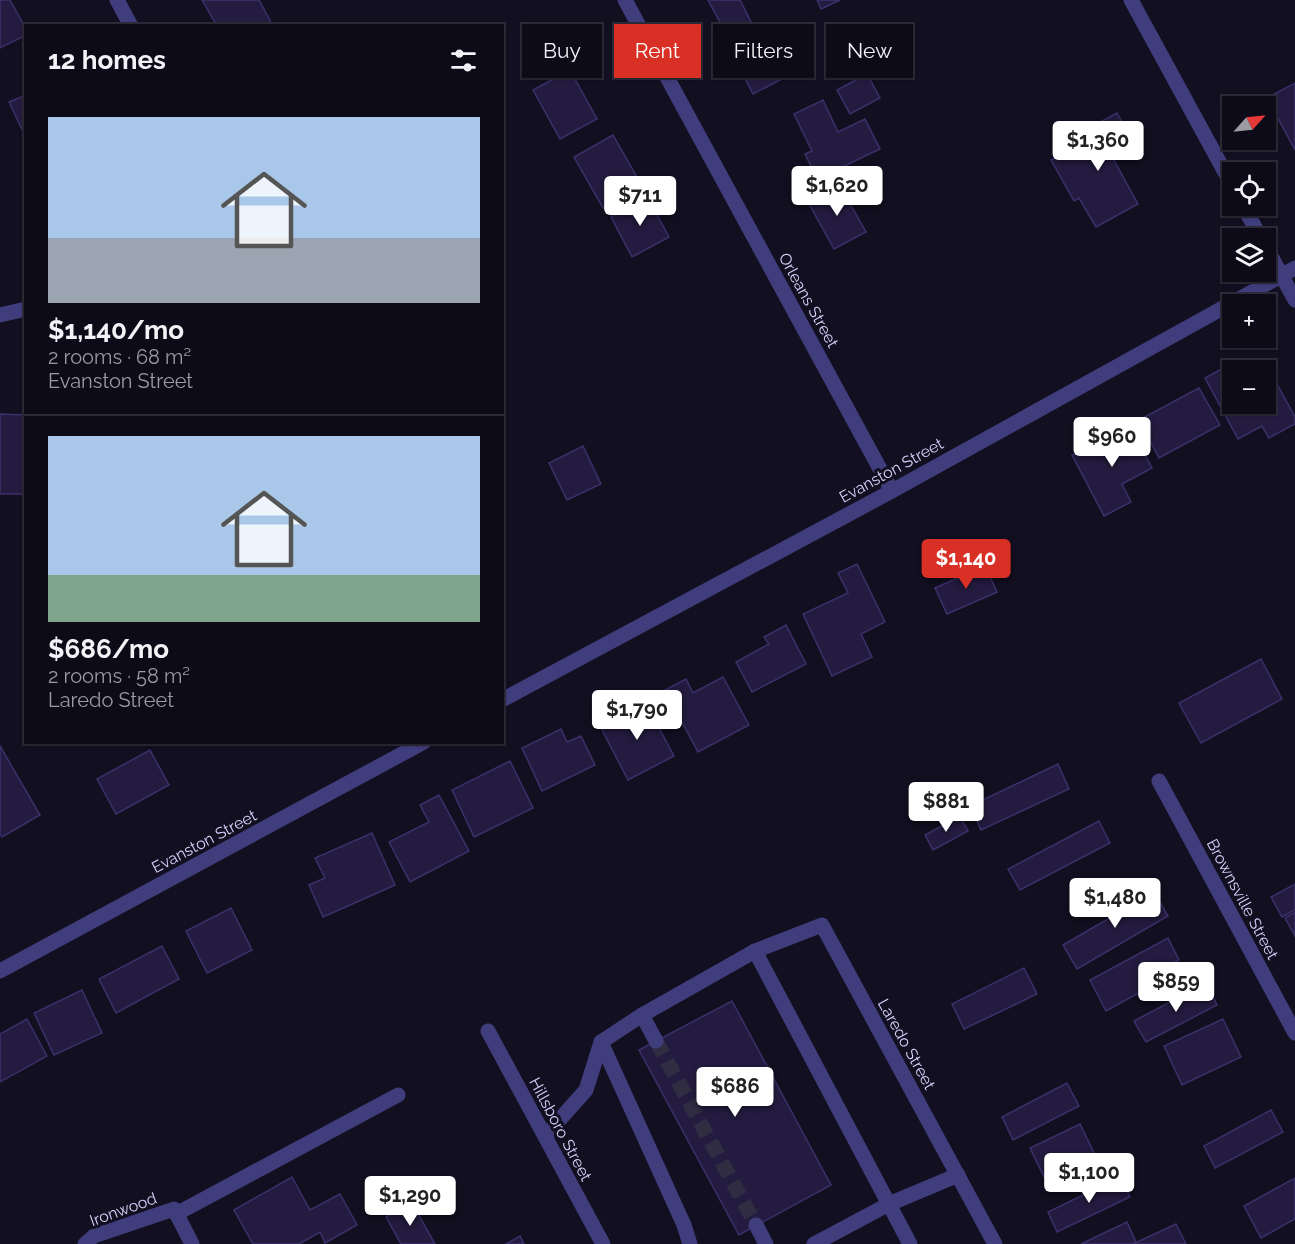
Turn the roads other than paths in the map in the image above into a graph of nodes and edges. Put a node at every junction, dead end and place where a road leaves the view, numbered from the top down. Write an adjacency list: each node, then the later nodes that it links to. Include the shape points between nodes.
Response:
1 (117, 0): 4 (street)
2 (625, 0): 11 (street, Orleans Street)
3 (1131, 0): 5 (street)
4 (129, 24)
5 (1222, 167)
6 (1276, 258): 7 (street)
7 (1288, 271): 8 (street); 11 (street, Evanston Street)
8 (1295, 300)
9 (24, 309): 10 (street)
10 (0, 315)
11 (892, 490): 12 (street, Evanston Street)
12 (504, 699)
13 (420, 744): 16 (street, Evanston Street)
14 (1159, 781): 19 (street, Brownsville Street)
15 (755, 951): 17 (street, Laredo Street); 24 (street, Laredo Street, via 822,925); 25 (street)
16 (0, 971)
17 (642, 1015): 20 (street); 21 (street, Laredo Street)
18 (488, 1031): 23 (street, Hillsboro Street)
19 (1295, 1033)
20 (656, 1041)
21 (601, 1042): 23 (street, via 586,1090); 31 (street)
22 (398, 1095): 26 (street, Ironwood)
23 (545, 1136): 30 (street, Hillsboro Street)
24 (958, 1175): 25 (street); 35 (street, Laredo Street)
25 (889, 1204): 33 (street); 34 (street)
26 (175, 1212): 28 (street, Ironwood, via 94,1236); 29 (street)
27 (756, 1225): 32 (street)
28 (85, 1244)
29 (192, 1244)
30 (603, 1244)
31 (690, 1244)
32 (766, 1244)
33 (814, 1244)
34 (910, 1244)
35 (995, 1244)

